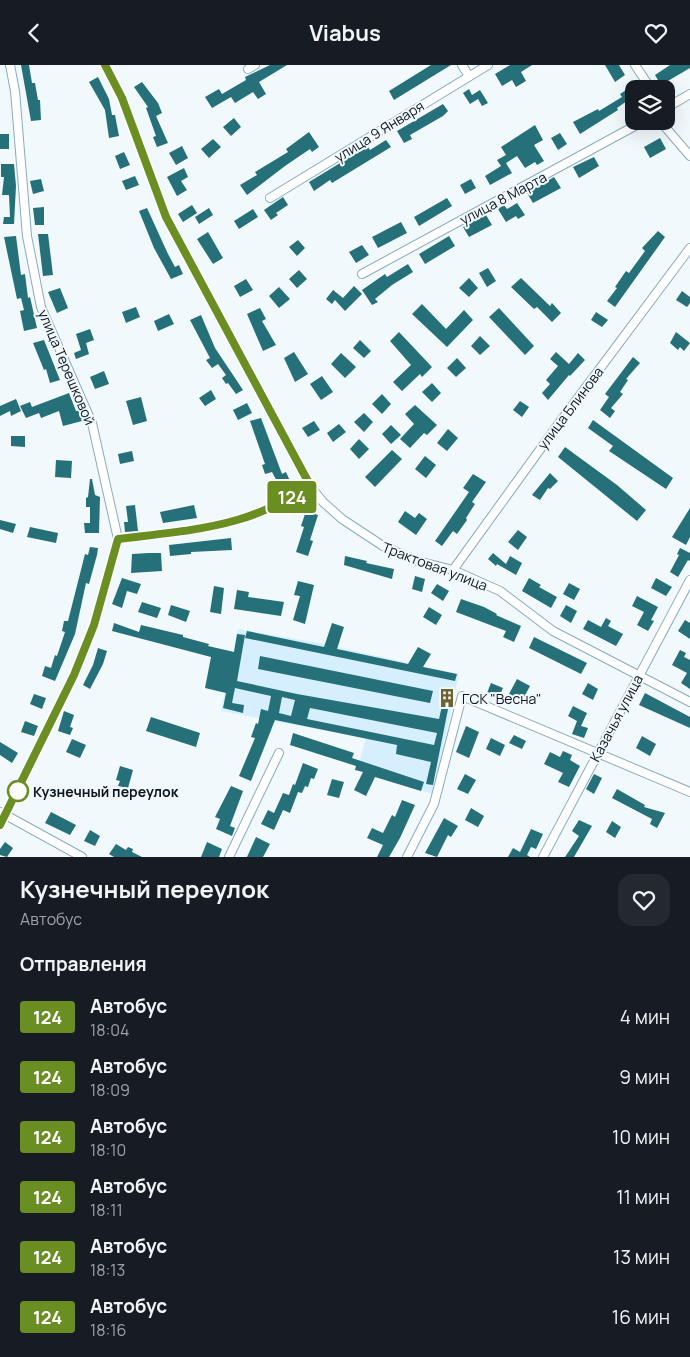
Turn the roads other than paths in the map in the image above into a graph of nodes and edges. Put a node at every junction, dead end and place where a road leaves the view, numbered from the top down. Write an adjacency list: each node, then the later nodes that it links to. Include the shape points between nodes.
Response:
1 (10, 65): 17 (street, улица Терешковой, via 27,236 41,307 92,423)
2 (105, 65): 16 (street, Трактовая улица, via 122,98 166,217)
3 (462, 65): 6 (street)
4 (488, 65): 6 (street, улица 9 Января)
5 (635, 65): 7 (street)
6 (468, 76): 13 (street, улица 9 Января)
7 (645, 80)
8 (690, 94): 9 (street)
9 (675, 103)
10 (627, 130): 15 (street, улица 8 Марта)
11 (668, 130): 12 (street)
12 (690, 156)
13 (270, 198)
14 (690, 248): 18 (street, улица Блинова)
15 (362, 274)
16 (311, 487): 17 (street, via 270,508 221,525); 18 (street, Трактовая улица, via 342,519 383,546 414,560)
17 (118, 539): 25 (street, улица Терешковой, via 95,620 77,667)
18 (453, 570): 20 (street, Трактовая улица, via 500,591 553,631)
19 (690, 580): 20 (street, Казачья улица)
20 (639, 675): 21 (street, Трактовая улица); 23 (street, Казачья улица)
21 (690, 702)
22 (279, 753): 28 (street)
23 (598, 753): 24 (street); 29 (street, via 462,696 434,804); 30 (street, Казачья улица)
24 (690, 792)
25 (3, 813): 26 (street, улица Терешковой); 27 (street)
26 (0, 825)
27 (82, 857)
28 (229, 857)
29 (408, 857)
30 (543, 857)

